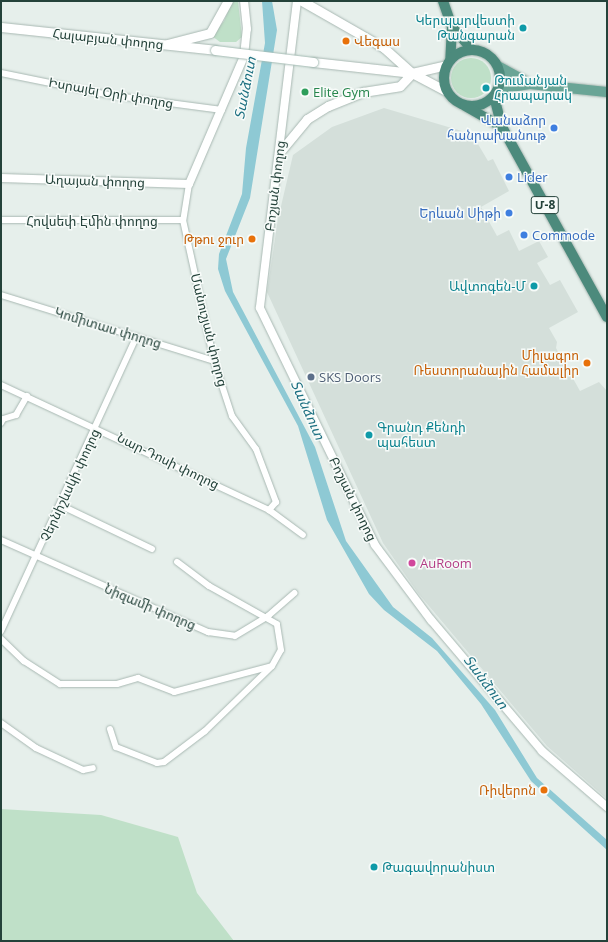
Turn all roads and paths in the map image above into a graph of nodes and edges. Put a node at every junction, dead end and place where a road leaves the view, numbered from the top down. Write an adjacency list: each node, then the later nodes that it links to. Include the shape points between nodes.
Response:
1 (228, 1): 8 (main road, via 210,33)
2 (244, 1): 19 (street, via 247,43 238,75)
3 (297, 1): 21 (street, Բոշյան փողոց)
4 (302, 1): 13 (main road, via 384,48)
5 (443, 1): 7 (highway)
6 (1, 27): 8 (main road, Հալաբյան փողոց)
7 (452, 28): 9 (highway); 10 (highway)
8 (164, 45): 13 (main road, Հալաբյան փողոց, bridge)
9 (472, 49): 10 (highway); 11 (highway, via 487,54)
10 (448, 62): 13 (main road); 15 (highway, via 443,81)
11 (498, 66): 14 (main road); 16 (highway)
12 (1, 73): 19 (street, Իսրայել Օրի փողոց, via 109,96)
13 (412, 73): 15 (main road); 21 (main road, via 400,86 363,92 328,106 308,119)
14 (530, 84): 16 (main road); 17 (main road)
15 (446, 91): 18 (highway)
16 (496, 92): 18 (highway, via 480,105); 20 (highway, Մ-8)
17 (607, 92)
18 (464, 106): 20 (highway)
19 (222, 110): 23 (street)
20 (502, 127): 27 (highway, Մ-8)
21 (279, 153): 49 (street, Բոշյան փողոց, via 260,308 375,545 431,620 542,751)
22 (1, 178): 23 (street, Աղայան փողոց)
23 (189, 184): 25 (street, Մանուշյան փողոց)
24 (1, 220): 25 (street, Հովսեփ Էմին փողոց)
25 (182, 220): 29 (street, Մանուշյան փողոց)
26 (1, 295): 28 (street, Կոմիտաս փողոց)
27 (607, 317)
28 (136, 337): 29 (street, Կոմիտաս փողոց); 33 (street, Չերնիշևսկի փողոց)
29 (214, 361): 35 (street, Մանուշյան փողոց, via 232,416 256,449 276,502)
30 (1, 385): 31 (street, Նար-Դոսի փողոց)
31 (27, 396): 32 (street, via 16,415 3,419); 33 (street, Նար-Դոսի փողոց)
32 (1, 423)
33 (97, 426): 34 (street, Չերնիշևսկի փողոց); 35 (street, Նար-Դոսի փողոց)
34 (60, 505): 38 (street); 39 (street, Չերնիշևսկի փողոց)
35 (269, 510): 36 (street)
36 (303, 535)
37 (1, 540): 39 (street, Նիզամի փողոց)
38 (152, 549)
39 (36, 556): 42 (street, Նիզամի փողոց, via 208,632 235,636); 43 (street, Չերնիշևսկի փողոց)
40 (177, 562): 42 (street, via 209,586)
41 (294, 593): 42 (street, Նիզամի փողոց)
42 (268, 616): 45 (street, via 277,624 281,639 279,658)
43 (1, 631)
44 (1, 638): 45 (street, via 24,661 60,684 117,684 138,678 174,692)
45 (272, 666): 47 (street, via 205,731 164,762 157,763 116,747)
46 (1, 723): 48 (street, via 36,748 83,770)
47 (110, 729)
48 (92, 768)
49 (607, 807)

